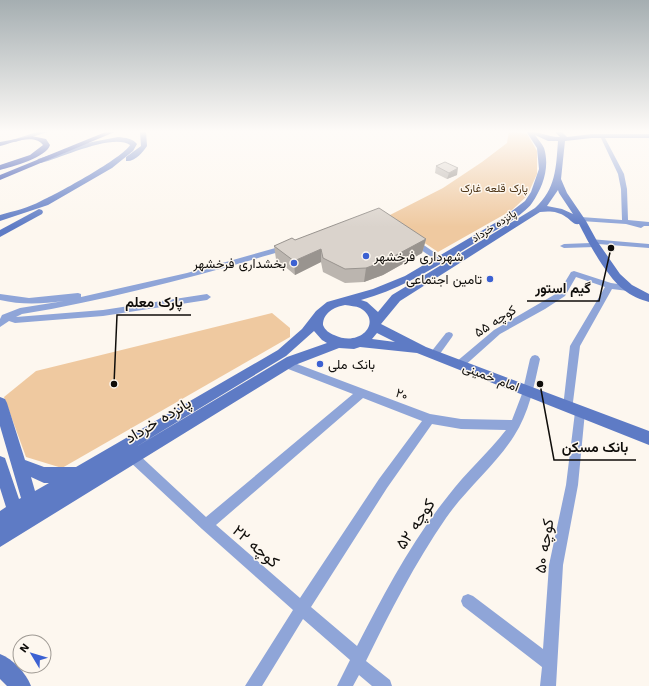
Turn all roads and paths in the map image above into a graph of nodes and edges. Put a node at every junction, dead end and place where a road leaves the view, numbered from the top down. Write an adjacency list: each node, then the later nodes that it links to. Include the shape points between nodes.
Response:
1 (14, 163): 10 (highway)
2 (36, 163): 11 (highway)
3 (113, 163): 9 (main road)
4 (114, 163): 9 (main road)
5 (122, 163): 16 (main road)
6 (542, 163): 27 (main road, پانزده خرداد, via 541,178 528,202 503,222)
7 (560, 163): 12 (main road, پانزده خرداد)
8 (616, 163): 18 (street, via 624,189)
9 (109, 166): 14 (main road, via 45,203)
10 (0, 168)
11 (0, 178)
12 (557, 179): 13 (main road, پانزده خرداد, via 550,198); 17 (main road, via 563,193)
13 (538, 210): 23 (main road, via 562,211 572,217); 38 (main road, پانزده خرداد, via 396,298)
14 (18, 213): 15 (main road); 16 (main road, via 18,217)
15 (0, 219): 21 (main road, via 8,226)
16 (27, 219): 21 (main road)
17 (581, 219): 18 (street); 23 (main road)
18 (625, 222): 19 (street); 20 (street)
19 (649, 224)
20 (642, 226)
21 (0, 234)
22 (408, 237): 27 (street)
23 (591, 240): 25 (street); 26 (street); 30 (main road, via 616,276)
24 (291, 246): 29 (street, via 232,264)
25 (564, 246)
26 (649, 246)
27 (440, 259): 34 (main road, پانزده خرداد, via 377,292)
28 (610, 286): 30 (street, کوچه ۵۵); 45 (street, کوچه ۵۵, via 574,274 562,294 497,332); 48 (street, کوچه ۵۰, via 575,346 571,364)
29 (133, 288): 32 (street, via 24,301); 35 (street, via 107,296)
30 (628, 288): 33 (main road)
31 (207, 297): 35 (street, via 104,313 15,320)
32 (0, 298)
33 (649, 298)
34 (345, 300): 36 (main road, via 328,305); 38 (main road, via 360,303 372,311)
35 (4, 316): 37 (street)
36 (319, 316): 41 (main road, via 318,322 324,335); 56 (main road, پانزده خرداد, via 306,332 282,353)
37 (0, 324)
38 (376, 325): 40 (main road, via 367,339); 42 (main road, امام خمینی)
39 (449, 335): 42 (street)
40 (359, 342): 41 (main road); 42 (main road, امام خمینی)
41 (340, 343): 44 (main road, پانزده خرداد)
42 (428, 353): 45 (main road, امام خمینی)
43 (535, 359): 46 (street, کوچه ۵۲)
44 (286, 364): 47 (street, ۲۰); 53 (main road, پانزده خرداد)
45 (459, 365): 46 (main road, امام خمینی)
46 (527, 391): 48 (main road, امام خمینی); 51 (street, کوچه ۵۲, via 520,415)
47 (361, 393): 50 (street, ۲۰); 60 (street)
48 (574, 409): 52 (main road, امام خمینی); 65 (street, کوچه ۵۰, via 572,485 556,565)
49 (1, 411): 54 (main road)
50 (430, 419): 51 (street, ۲۰, via 461,424); 63 (street, via 401,456 352,528)
51 (514, 425): 64 (street, کوچه ۵۲, via 507,437 438,518 414,555)
52 (649, 438)
53 (134, 457): 60 (street, کوچه ۲۲); 61 (main road, پانزده خرداد)
54 (18, 465): 56 (main road, via 44,474); 57 (main road)
55 (1, 473): 58 (main road)
56 (76, 474): 57 (main road, پانزده خرداد)
57 (30, 502): 58 (main road, پانزده خرداد)
58 (15, 511): 59 (main road, پانزده خرداد)
59 (0, 520)
60 (206, 525): 63 (street, کوچه ۲۲)
61 (0, 538)
62 (468, 601): 65 (street)
63 (303, 609): 64 (street, کوچه ۲۲); 68 (street)
64 (358, 660): 69 (street, کوچه ۵۲); 70 (street, کوچه ۲۲)
65 (549, 663): 71 (street, کوچه ۵۰)
66 (0, 664): 67 (main road)
67 (21, 686)
68 (253, 686)
69 (345, 686)
70 (384, 686)
71 (548, 686)

